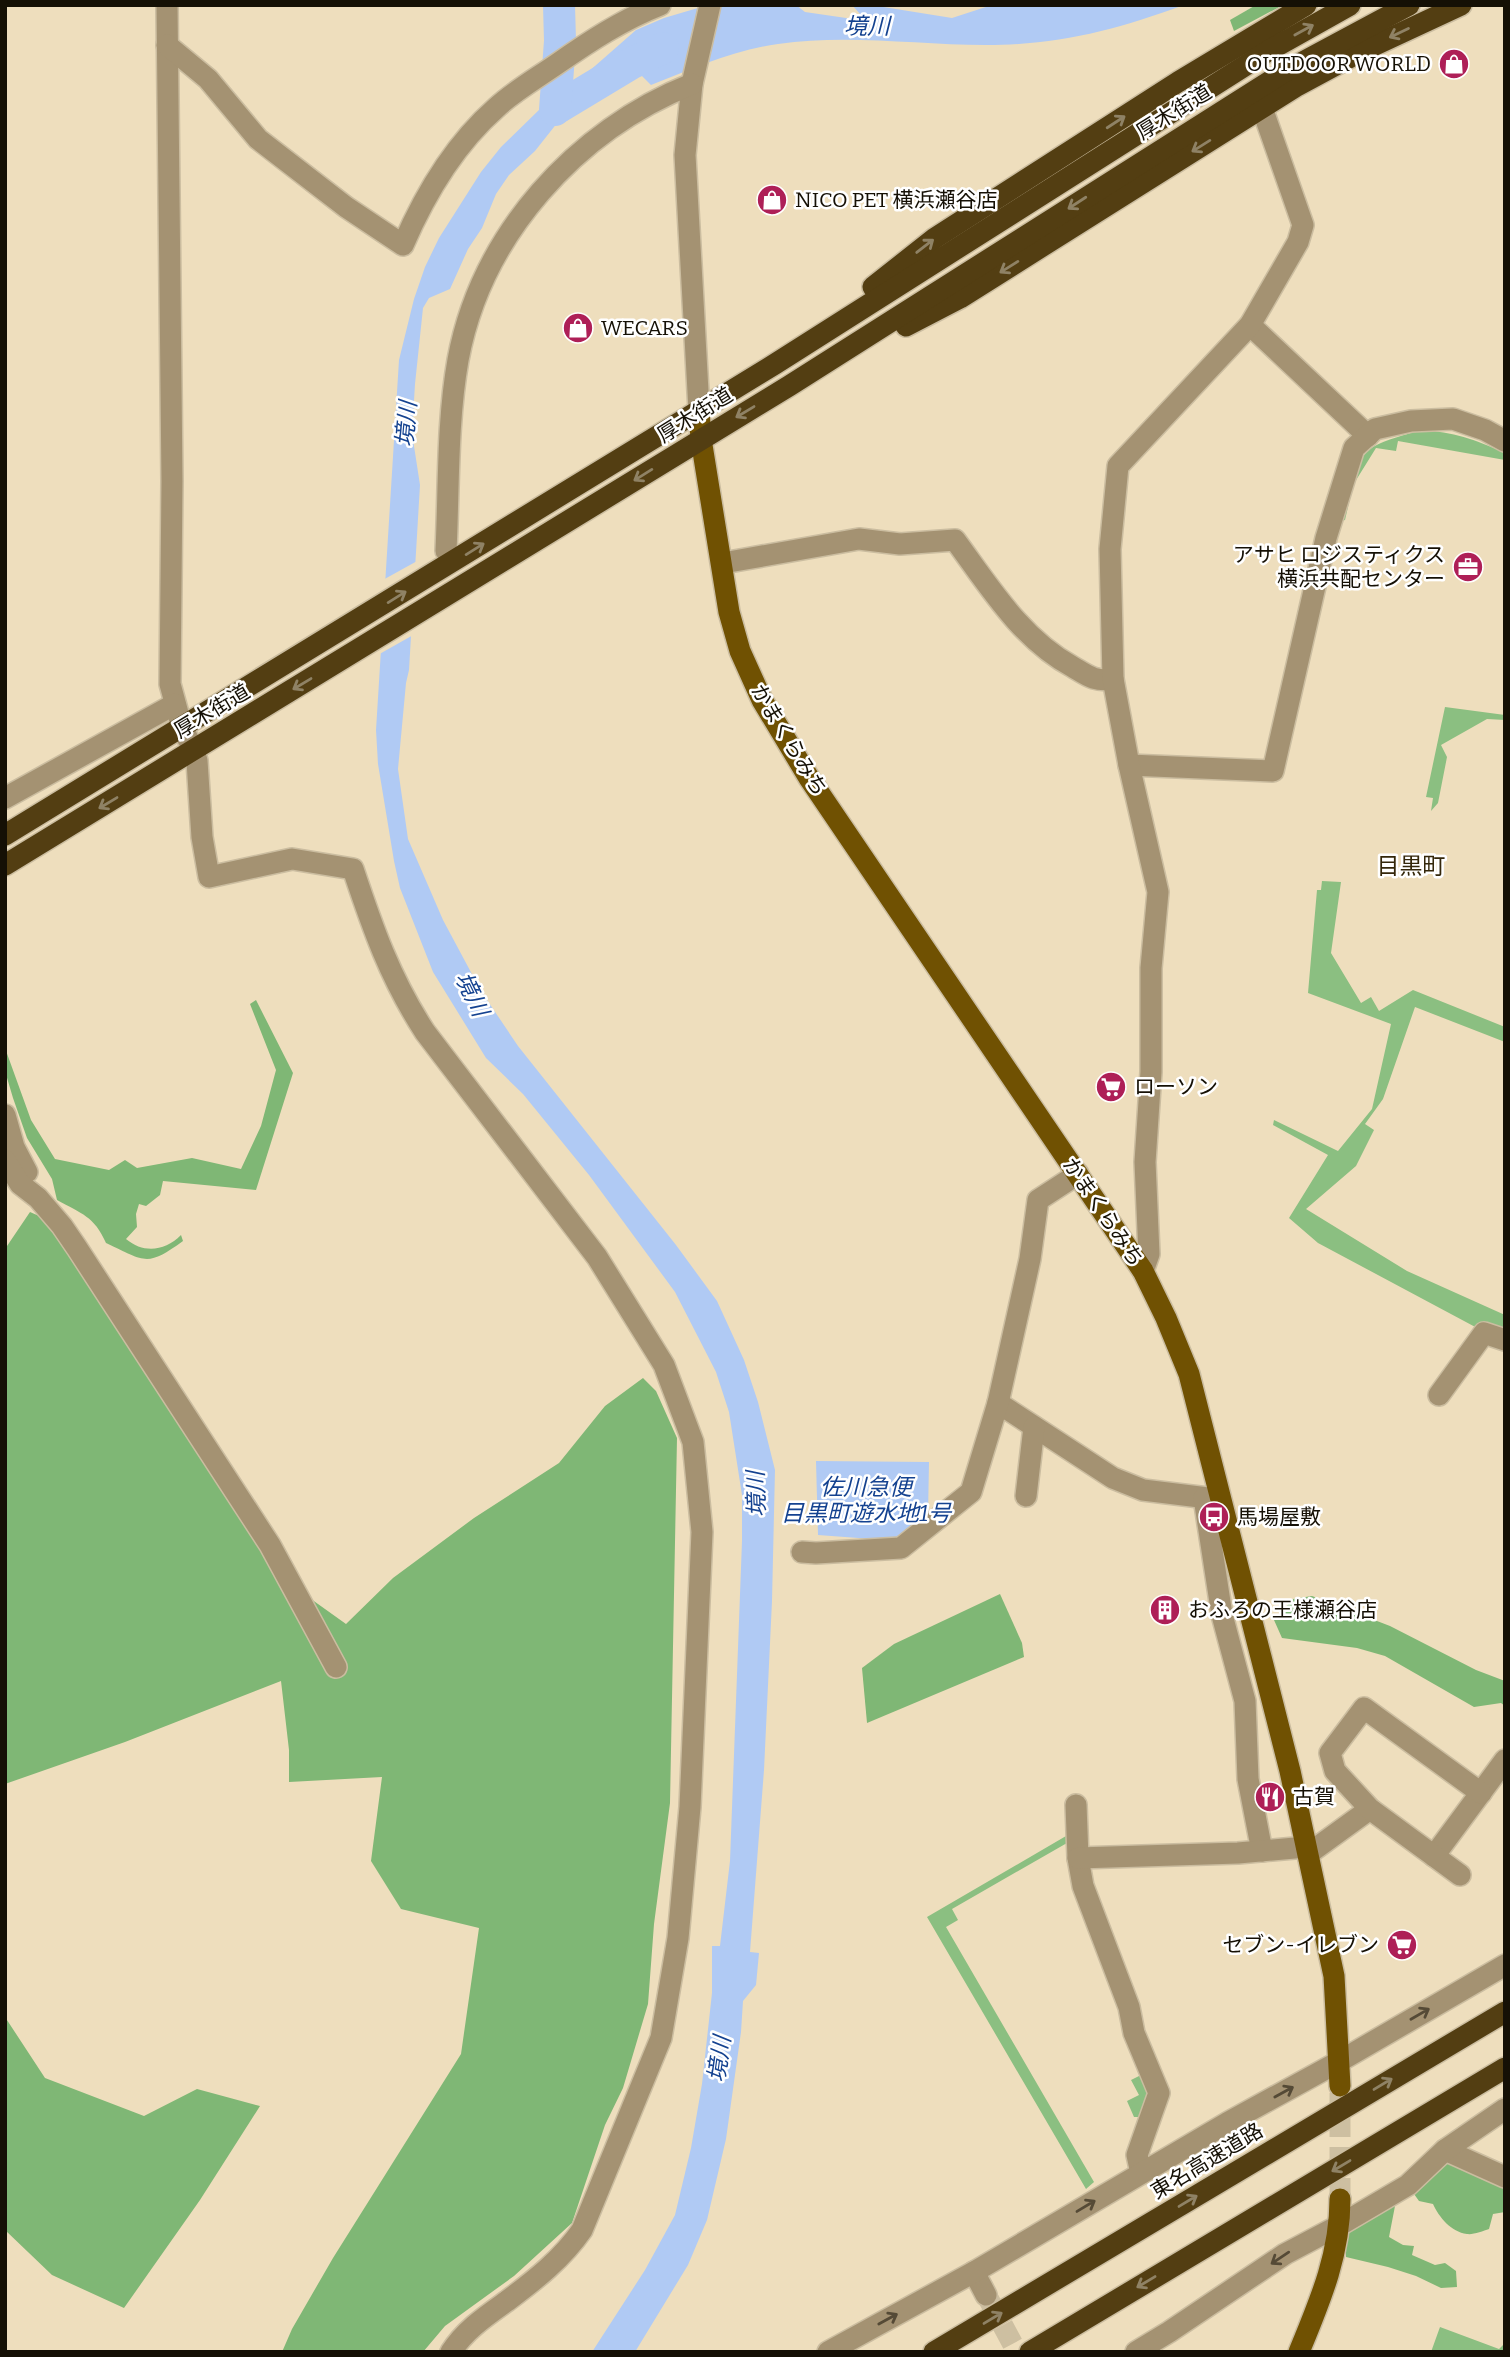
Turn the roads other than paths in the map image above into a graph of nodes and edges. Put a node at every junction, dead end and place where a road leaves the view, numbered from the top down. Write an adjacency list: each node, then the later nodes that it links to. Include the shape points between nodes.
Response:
1 (660, 5): 8 (street, via 623,21 497,107 471,132 421,204 403,245 258,139 208,79)
2 (710, 5): 9 (street)
3 (1306, 5): 12 (highway, one-way to 3, via 935,238)
4 (1350, 5): 12 (highway, 厚木街道, one-way to 4, via 1268,51)
5 (1409, 5): 13 (highway, 厚木街道, one-way to 13, via 1286,71)
6 (1461, 5): 10 (highway, one-way to 10, via 1360,52)
7 (164, 6): 8 (street)
8 (167, 45): 21 (street, via 170,684)
9 (693, 81): 14 (street, via 685,179); 18 (street, via 610,127 559,172 507,236 488,271 459,359)
10 (1262, 108): 11 (street, via 1303,225 1298,242); 13 (highway, one-way to 13, via 960,299)
11 (1250, 325): 15 (street); 20 (street, via 1118,466 1110,549)
12 (775, 364): 14 (highway, 厚木街道)
13 (789, 386): 16 (highway, 厚木街道, one-way to 16)
14 (699, 410): 16 (main road, かまくらみち); 22 (highway, 厚木街道, one-way to 14)
15 (1368, 436): 17 (street, via 1375,429 1411,421 1453,419); 24 (street, via 1354,448 1326,538 1273,771)
16 (701, 439): 19 (main road, かまくらみち); 23 (highway, 厚木街道, one-way to 23)
17 (1505, 440)
18 (446, 551)
19 (723, 564): 20 (street, via 859,539 900,544 955,540 1008,612 1050,655 1098,681); 30 (main road, かまくらみち, via 740,651 762,700)
20 (1113, 679): 24 (street)
21 (175, 704): 22 (street); 25 (street)
22 (182, 728): 23 (street); 26 (highway, 厚木街道)
23 (194, 750): 27 (highway, 厚木街道, one-way to 27); 63 (street, via 209,877 292,859 353,869 378,944 407,1004 597,1257 664,1365 693,1442 702,1532 690,1807 678,1938 661,2038 582,2230 569,2248 460,2338)
24 (1129, 765): 32 (street, via 1158,892 1145,1162 1149,1254)
25 (5, 798)
26 (5, 835)
27 (5, 865)
28 (5, 1115): 31 (street)
29 (5, 1160): 31 (street, via 20,1184)
30 (1078, 1174): 32 (main road, かまくらみち); 35 (street, via 1038,1200 1030,1259)
31 (38, 1198): 40 (street, via 77,1248 270,1545)
32 (1143, 1271): 38 (main road, かまくらみち, via 1189,1374)
33 (1505, 1340): 34 (street, via 1484,1333)
34 (1439, 1395)
35 (998, 1403): 36 (street); 39 (street, via 971,1492 901,1548)
36 (1034, 1427): 37 (street); 38 (street, via 1113,1478 1143,1490)
37 (1026, 1496)
38 (1214, 1499): 45 (street, via 1222,1615 1245,1701 1248,1779); 46 (main road, かまくらみち, via 1290,1771)
39 (802, 1552)
40 (336, 1667)
41 (1505, 1760): 42 (street)
42 (1481, 1793): 44 (street, via 1364,1708 1330,1752 1335,1771); 47 (street)
43 (1076, 1805): 48 (street)
44 (1370, 1809): 46 (street); 47 (street)
45 (1262, 1851): 46 (street); 48 (street)
46 (1307, 1851): 52 (main road, かまくらみち, via 1334,1976)
47 (1434, 1856): 49 (street)
48 (1078, 1858): 57 (street, via 1083,1886 1129,2007 1134,2034 1160,2093 1137,2155)
49 (1460, 1875)
50 (1505, 1965): 52 (street, one-way to 50)
51 (1505, 2012): 65 (highway, 東名高速道路, one-way to 51)
52 (1340, 2061): 54 (main road, かまくらみち); 57 (street, one-way to 52)
53 (1505, 2067): 66 (highway, one-way to 66)
54 (1340, 2086)
55 (1505, 2109): 56 (street)
56 (1445, 2150): 58 (street); 60 (street, via 1408,2185)
57 (1141, 2173): 61 (street, one-way to 57)
58 (1505, 2177)
59 (1340, 2199): 60 (main road)
60 (1340, 2225): 67 (street, one-way to 67, via 1285,2254); 68 (main road, via 1325,2290)
61 (974, 2272): 62 (street); 64 (street, one-way to 61)
62 (986, 2295)
63 (451, 2352)
64 (828, 2352)
65 (934, 2352)
66 (1030, 2352)
67 (1136, 2352)
68 (1299, 2352)

